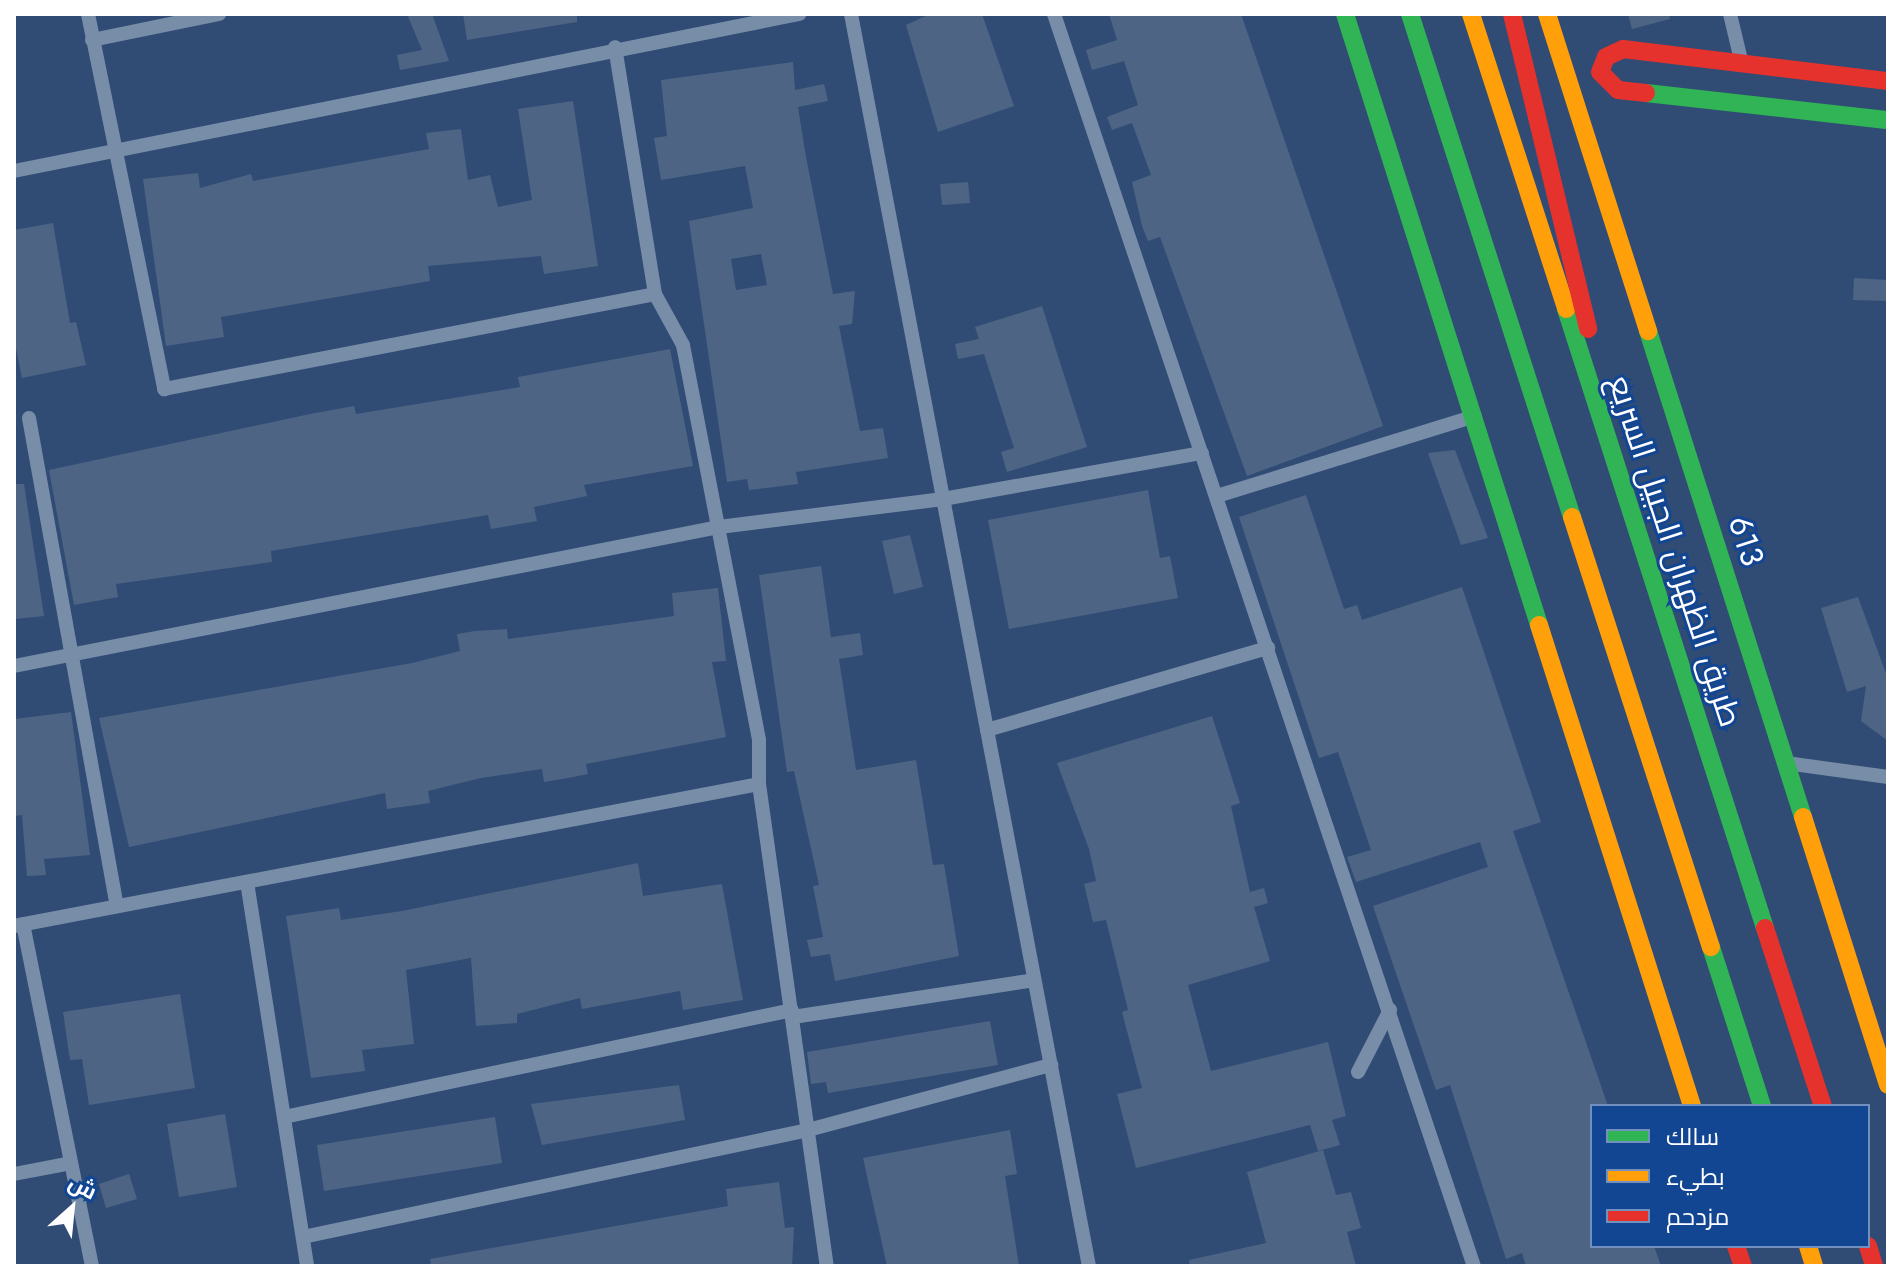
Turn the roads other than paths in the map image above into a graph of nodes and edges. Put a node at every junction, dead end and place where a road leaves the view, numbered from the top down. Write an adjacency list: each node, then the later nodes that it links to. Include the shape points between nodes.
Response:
1 (88, 14): 12 (street)
2 (219, 14): 12 (street)
3 (799, 14): 13 (street)
4 (851, 14): 24 (street)
5 (1054, 14): 22 (street)
6 (1345, 14): 20 (main road)
7 (1410, 14): 44 (main road)
8 (1471, 14): 25 (main road, طريق الظهران الجبيل السريع)
9 (1512, 14): 25 (main road)
10 (1547, 14): 31 (main road, 613)
11 (1730, 14): 14 (street)
12 (92, 40): 17 (street)
13 (615, 47): 17 (street); 19 (street)
14 (1741, 60): 15 (main road); 16 (main road, via 1623,49 1606,57 1600,72 1618,90)
15 (1888, 81)
16 (1888, 120)
17 (112, 151): 18 (street); 19 (street, via 164,389)
18 (14, 171)
19 (655, 294): 26 (street, via 683,345)
20 (1475, 416): 23 (street); 43 (main road)
21 (29, 418): 28 (street)
22 (1202, 453): 23 (street); 24 (street)
23 (1217, 496): 27 (street)
24 (943, 499): 26 (street); 30 (street)
25 (1633, 519): 45 (main road, طريق الظهران الجبيل السريع)
26 (719, 527): 28 (street); 33 (street, via 759,740)
27 (1268, 648): 30 (street); 38 (street)
28 (69, 656): 29 (street); 35 (street)
29 (14, 666)
30 (987, 730): 37 (street)
31 (1786, 763): 32 (street); 42 (main road, 613)
32 (1888, 777)
33 (759, 784): 34 (street); 39 (street)
34 (247, 882): 35 (street); 46 (street)
35 (117, 906): 36 (street)
36 (18, 925): 48 (street)
37 (1034, 980): 39 (street); 40 (street)
38 (1390, 1010): 41 (street); 55 (street)
39 (792, 1014): 46 (street); 47 (street)
40 (1051, 1065): 47 (street); 54 (street)
41 (1358, 1072)
42 (1888, 1085)
43 (1691, 1104)
44 (1761, 1104)
45 (1822, 1104)
46 (284, 1117): 50 (street)
47 (808, 1130): 50 (street); 53 (street)
48 (71, 1163): 49 (street); 51 (street)
49 (14, 1174)
50 (303, 1237): 52 (street)
51 (92, 1266)
52 (307, 1266)
53 (827, 1266)
54 (1089, 1266)
55 (1474, 1266)

